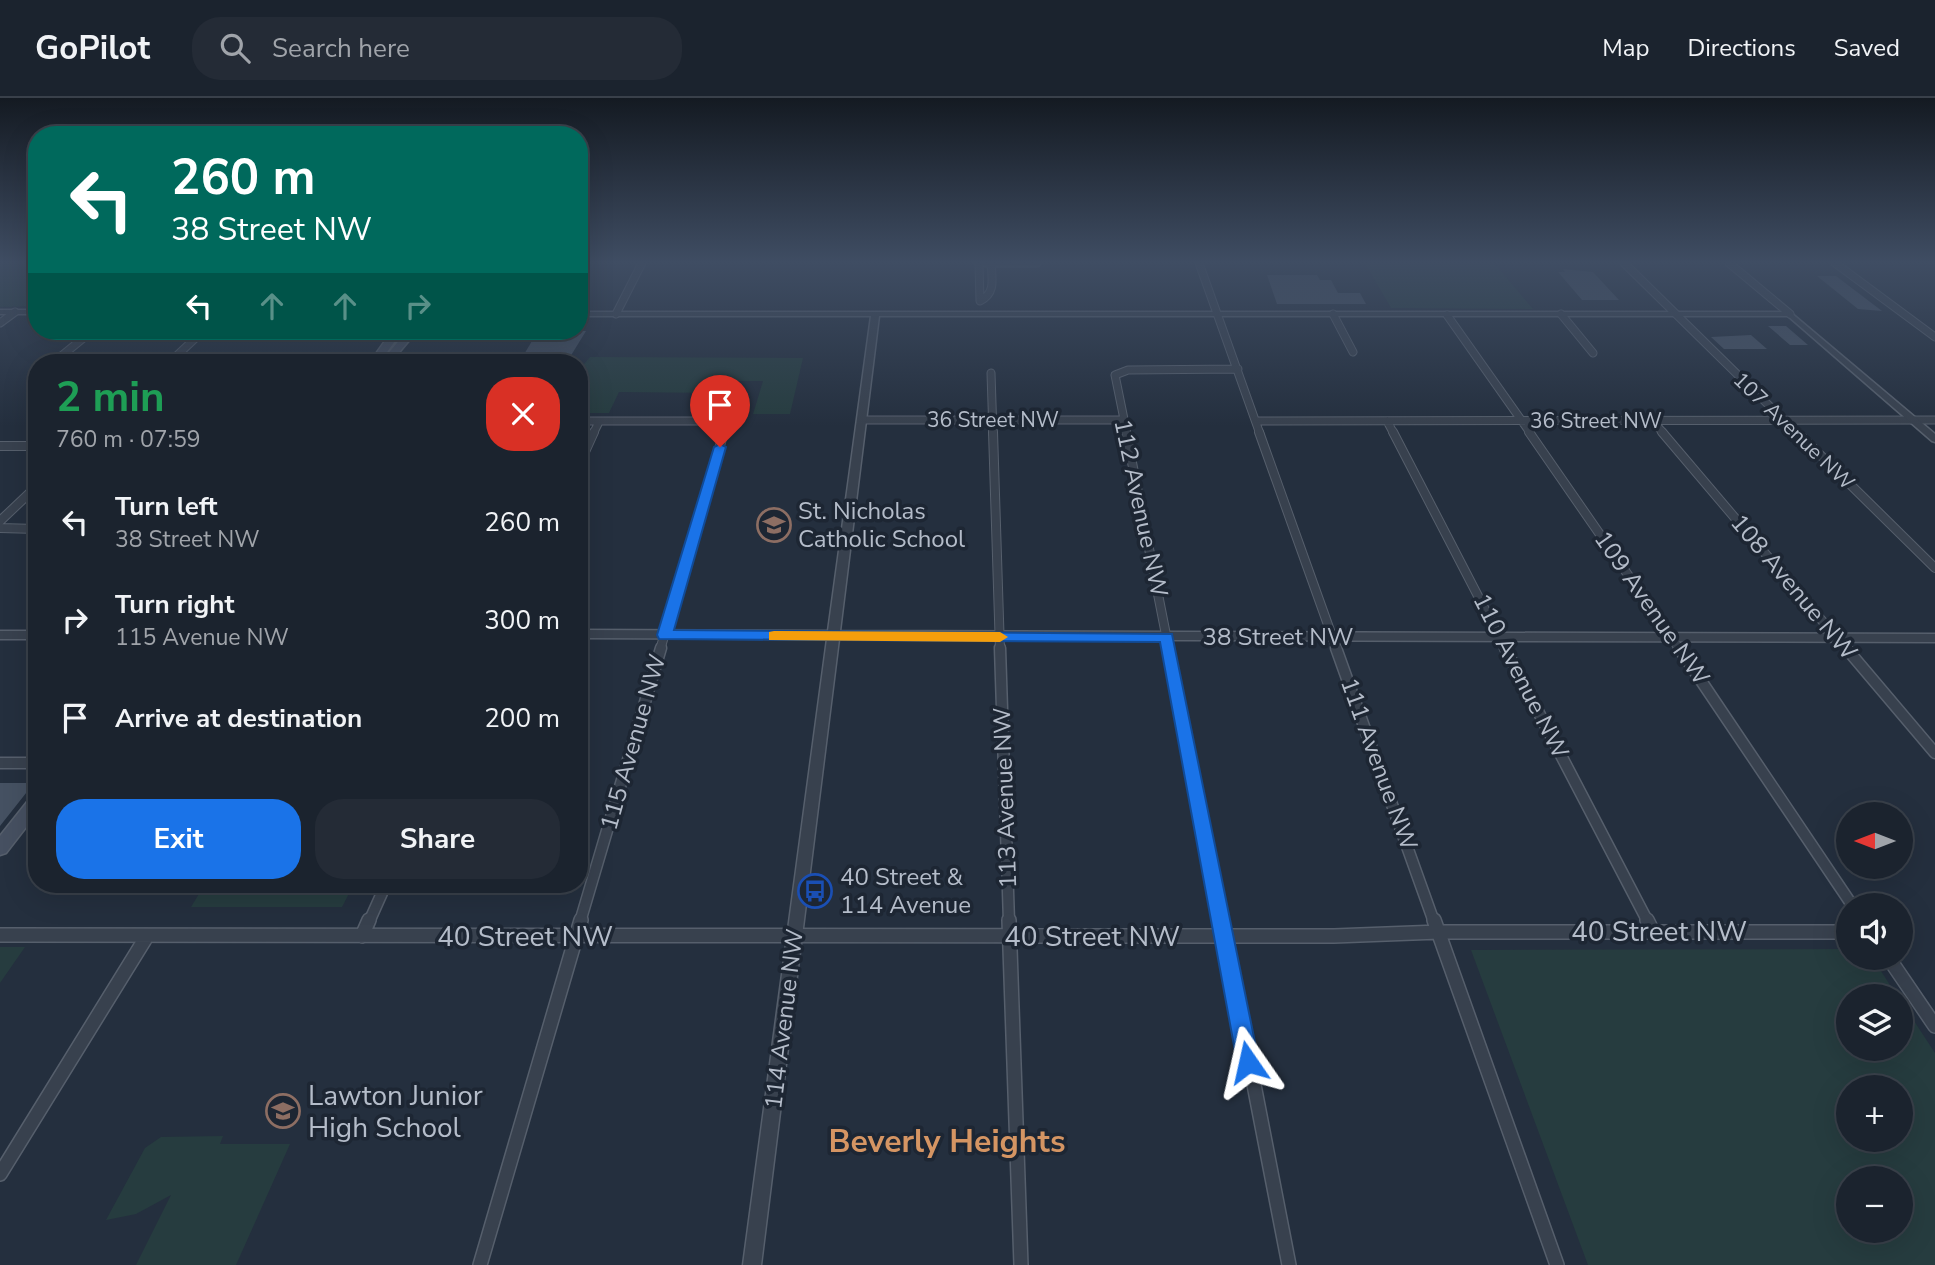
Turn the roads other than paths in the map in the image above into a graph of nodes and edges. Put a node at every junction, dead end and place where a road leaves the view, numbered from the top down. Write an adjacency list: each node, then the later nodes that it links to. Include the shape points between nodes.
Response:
1 (875, 317): 27 (street, 114 Avenue NW)
2 (1218, 317): 20 (street, 111 Avenue NW)
3 (1335, 317): 15 (street)
4 (1449, 317): 30 (street, 109 Avenue NW)
5 (1564, 317): 16 (street)
6 (1679, 317): 32 (street, 107 Avenue NW)
7 (1794, 317): 24 (street)
8 (1909, 317): 9 (street)
9 (1919, 325): 10 (street); 11 (street)
10 (1935, 325)
11 (1935, 337)
12 (81, 340): 17 (street)
13 (193, 340): 18 (street)
14 (404, 340): 19 (main road)
15 (1353, 352)
16 (1593, 353)
17 (64, 354)
18 (179, 354)
19 (393, 354)
20 (1238, 369): 22 (street, 112 Avenue NW, via 1119,371 1115,375); 28 (street, 111 Avenue NW)
21 (992, 373): 23 (street, 113 Avenue NW)
22 (1123, 419): 23 (street, 36 Street NW); 49 (street, 112 Avenue NW)
23 (992, 420): 27 (street, 36 Street NW); 48 (street, 113 Avenue NW)
24 (1914, 420): 25 (street, 36 Street NW); 32 (street, 36 Street NW); 34 (street)
25 (1935, 420)
26 (588, 421): 33 (street)
27 (863, 421): 47 (street, 114 Avenue NW)
28 (1257, 421): 29 (street, 36 Street NW); 50 (street, 111 Avenue NW)
29 (1387, 421): 30 (street, 36 Street NW); 51 (street, 110 Avenue NW)
30 (1521, 421): 31 (street, 36 Street NW); 52 (street, 109 Avenue NW)
31 (1652, 421): 32 (street, 36 Street NW); 53 (street, 108 Avenue NW)
32 (1784, 421): 42 (street, 107 Avenue NW)
33 (599, 422): 37 (street); 46 (street, 115 Avenue NW, via 727,421)
34 (1935, 439)
35 (0, 446): 36 (street)
36 (28, 446)
37 (588, 446)
38 (28, 495): 39 (street)
39 (0, 521)
40 (0, 528): 41 (street)
41 (28, 528)
42 (1935, 568)
43 (588, 634): 46 (street, 38 Street NW)
44 (0, 635): 45 (street)
45 (28, 635)
46 (665, 635): 47 (street, 38 Street NW); 68 (street, 115 Avenue NW)
47 (832, 636): 48 (street, 38 Street NW); 69 (street, 114 Avenue NW)
48 (1000, 637): 49 (street, 38 Street NW); 70 (street, 113 Avenue NW)
49 (1167, 637): 50 (street, 38 Street NW); 71 (street, 112 Avenue NW)
50 (1334, 638): 51 (street, 38 Street NW); 62 (street, 111 Avenue NW)
51 (1501, 638): 52 (street, 38 Street NW); 63 (street, 110 Avenue NW)
52 (1672, 638): 53 (street, 38 Street NW); 61 (street, 109 Avenue NW)
53 (1837, 638): 54 (street, 38 Street NW); 55 (street, 108 Avenue NW)
54 (1935, 638)
55 (1935, 753)
56 (0, 763): 57 (street)
57 (28, 763)
58 (28, 812): 59 (main road)
59 (0, 848)
60 (382, 893): 67 (street)
61 (1844, 893)
62 (1439, 932): 63 (street, 40 Street NW); 71 (street, 40 Street NW); 79 (street, 111 Avenue NW)
63 (1653, 932): 64 (street, 40 Street NW)
64 (1836, 932)
65 (0, 935): 66 (street, 40 Street NW)
66 (147, 936): 67 (street, 40 Street NW); 74 (street)
67 (362, 936): 68 (street, 40 Street NW)
68 (577, 936): 69 (street, 40 Street NW); 75 (street, 115 Avenue NW)
69 (795, 936): 70 (street, 40 Street NW); 76 (street, 114 Avenue NW)
70 (1010, 936): 71 (street, 40 Street NW); 77 (street, 113 Avenue NW)
71 (1223, 936): 78 (street, 112 Avenue NW)
72 (1897, 970): 73 (street)
73 (1935, 1026)
74 (0, 1174)
75 (480, 1265)
76 (752, 1265)
77 (1021, 1265)
78 (1289, 1265)
79 (1558, 1265)

